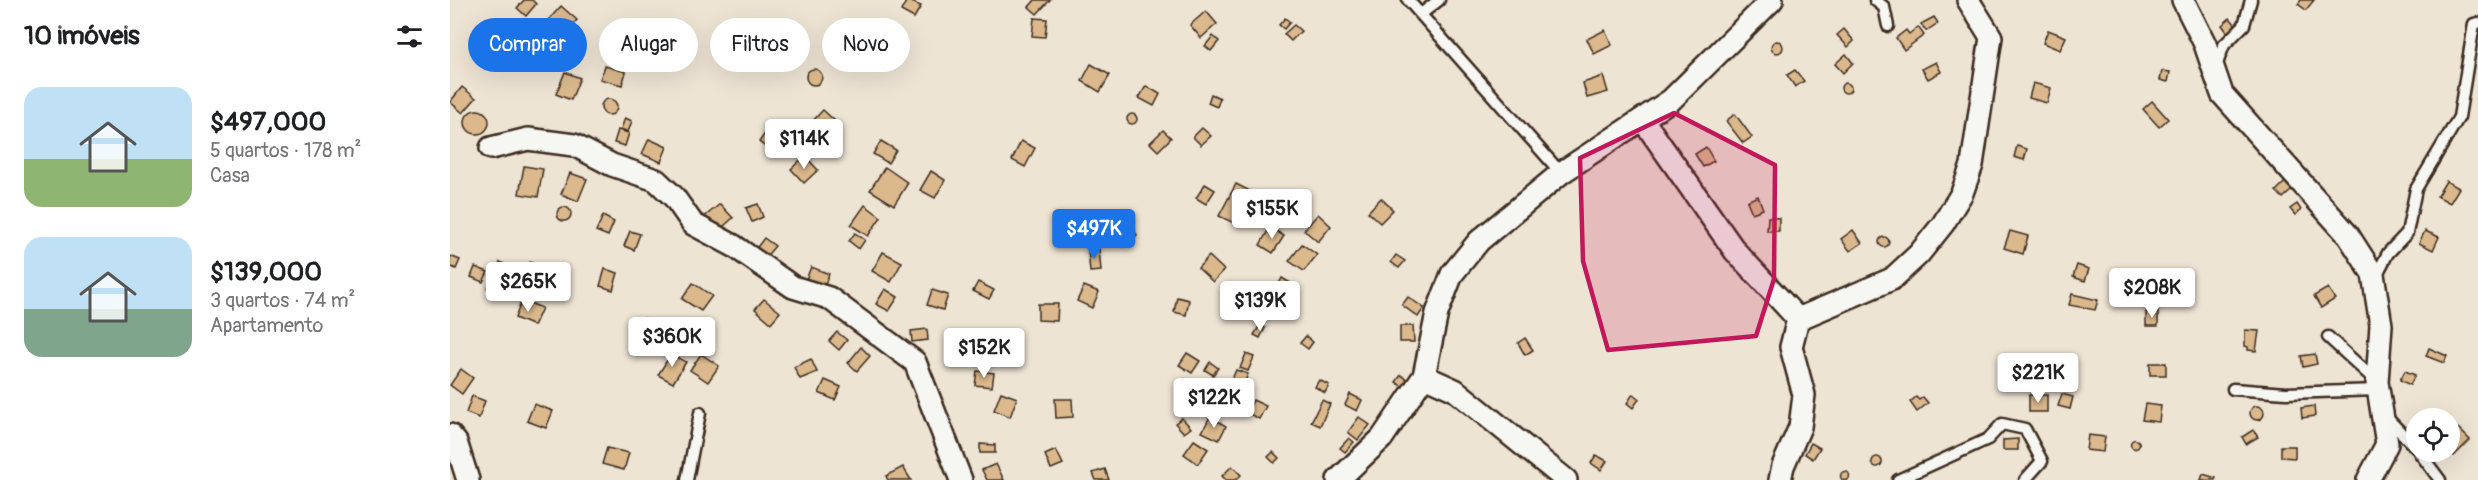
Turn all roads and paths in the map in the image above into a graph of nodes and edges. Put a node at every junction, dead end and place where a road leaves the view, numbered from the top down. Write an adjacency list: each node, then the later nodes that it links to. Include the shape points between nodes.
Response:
1 (1408, 0): 8 (lane)
2 (1439, 0): 8 (lane)
3 (1772, 0): 12 (street, via 1671,100)
4 (1875, 0): 10 (lane, via 1884,7)
5 (1968, 0): 16 (street, via 1991,37 1973,155 1962,193 1919,254 1892,279)
6 (2183, 0): 11 (street)
7 (2251, 0): 11 (lane, via 2244,25 2224,45)
8 (1421, 14): 14 (lane)
9 (2478, 22): 15 (lane, via 2474,24 2458,117 2416,189 2407,233 2388,253)
10 (1888, 26)
11 (2214, 72): 15 (street, via 2222,94 2348,235)
12 (1643, 120): 14 (street); 16 (street, via 1735,251)
13 (491, 148): 28 (street, via 528,139 574,145 612,165 656,180 675,197 693,224 793,286 829,298 915,362)
14 (1561, 173): 18 (street, via 1479,241 1452,274 1437,313)
15 (2374, 280): 19 (street, via 2381,325)
16 (1798, 319): 31 (street, via 1791,347 1804,395 1800,427)
17 (2328, 337): 19 (lane)
18 (1424, 376): 29 (street, via 1382,438); 30 (street, via 1455,390)
19 (2378, 386): 20 (lane, via 2286,393); 22 (street)
20 (2233, 388)
21 (700, 413): 27 (lane)
22 (2382, 413): 24 (lane); 34 (street, via 2387,444)
23 (450, 435): 26 (street)
24 (2406, 438)
25 (2427, 462): 35 (lane)
26 (468, 480)
27 (687, 480)
28 (962, 480)
29 (1338, 480)
30 (1566, 480)
31 (1780, 480)
32 (1898, 480): 33 (lane, via 1988,439 2002,424 2025,429 2042,461)
33 (2025, 480)
34 (2368, 480)
35 (2440, 480)

